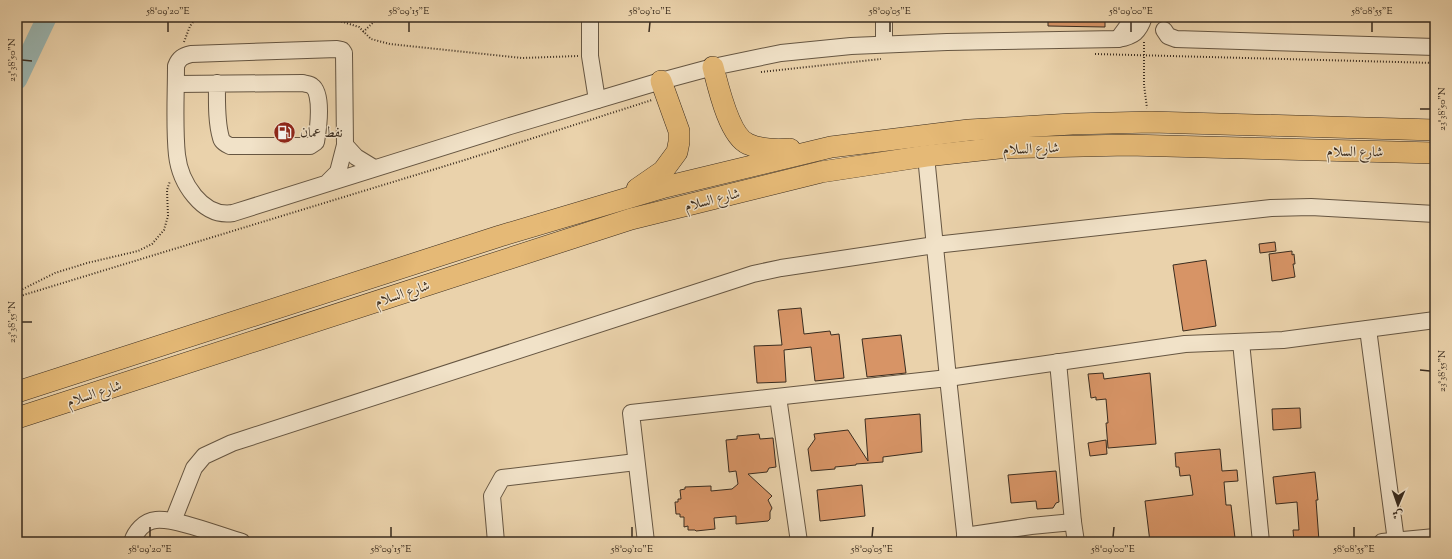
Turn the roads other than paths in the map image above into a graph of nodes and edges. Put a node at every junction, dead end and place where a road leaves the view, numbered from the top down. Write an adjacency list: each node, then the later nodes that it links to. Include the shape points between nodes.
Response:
1 (590, 17): 13 (street, via 590,56)
2 (884, 17): 7 (street)
3 (1129, 17): 6 (street, via 1129,24)
4 (1144, 17): 6 (street, via 1140,28 1131,37)
5 (1164, 30): 8 (street, via 1168,36 1176,39)
6 (1118, 39): 7 (street)
7 (884, 44): 9 (street, via 781,53)
8 (1435, 47)
9 (713, 67): 10 (street); 18 (main road, via 724,107 735,131 746,144 763,149)
10 (661, 81): 13 (street); 23 (main road, via 679,131 677,152 663,171)
11 (217, 83): 12 (street); 15 (street, via 311,85 317,92); 15 (street, via 221,139 230,146 310,146 316,142)
12 (176, 84): 14 (street, via 178,60 191,54 337,49 344,53); 22 (street, via 177,156 190,189 202,205 221,213 233,213)
13 (597, 100): 21 (street)
14 (345, 108): 15 (street); 17 (street)
15 (318, 110)
16 (1435, 130): 18 (main road, شارع السلام, via 1151,122 1072,124 969,130)
17 (345, 145): 21 (street, via 356,157); 22 (street, via 338,172)
18 (831, 147): 23 (main road, شارع السلام)
19 (1435, 153): 20 (main road, شارع السلام, via 1128,145 999,148)
20 (926, 156): 25 (street); 33 (main road, شارع السلام, via 821,172 631,219)
21 (374, 168): 22 (street)
22 (328, 182)
23 (620, 200): 31 (main road, شارع السلام, via 493,238)
24 (1435, 214): 25 (street, via 1311,207 1271,208)
25 (935, 245): 30 (street); 35 (street, via 753,274 232,443 204,456 194,468)
26 (1435, 320): 27 (street)
27 (1368, 328): 28 (street, via 1283,340); 39 (street)
28 (1241, 342): 29 (street, via 1185,344); 46 (street)
29 (1058, 362): 30 (street); 36 (street)
30 (948, 378): 32 (street); 38 (street)
31 (17, 392)
32 (778, 396): 34 (street, via 631,413); 44 (street)
33 (17, 418)
34 (636, 462): 42 (street, via 502,478 492,496); 43 (street)
35 (173, 521): 40 (street, via 155,520 142,526); 41 (street)
36 (1073, 522): 38 (street, via 1031,526); 45 (street)
37 (1435, 537): 39 (street)
38 (966, 539)
39 (1389, 541)
40 (132, 542)
41 (242, 542)
42 (496, 542)
43 (646, 542)
44 (799, 542)
45 (1076, 542)
46 (1261, 542)

